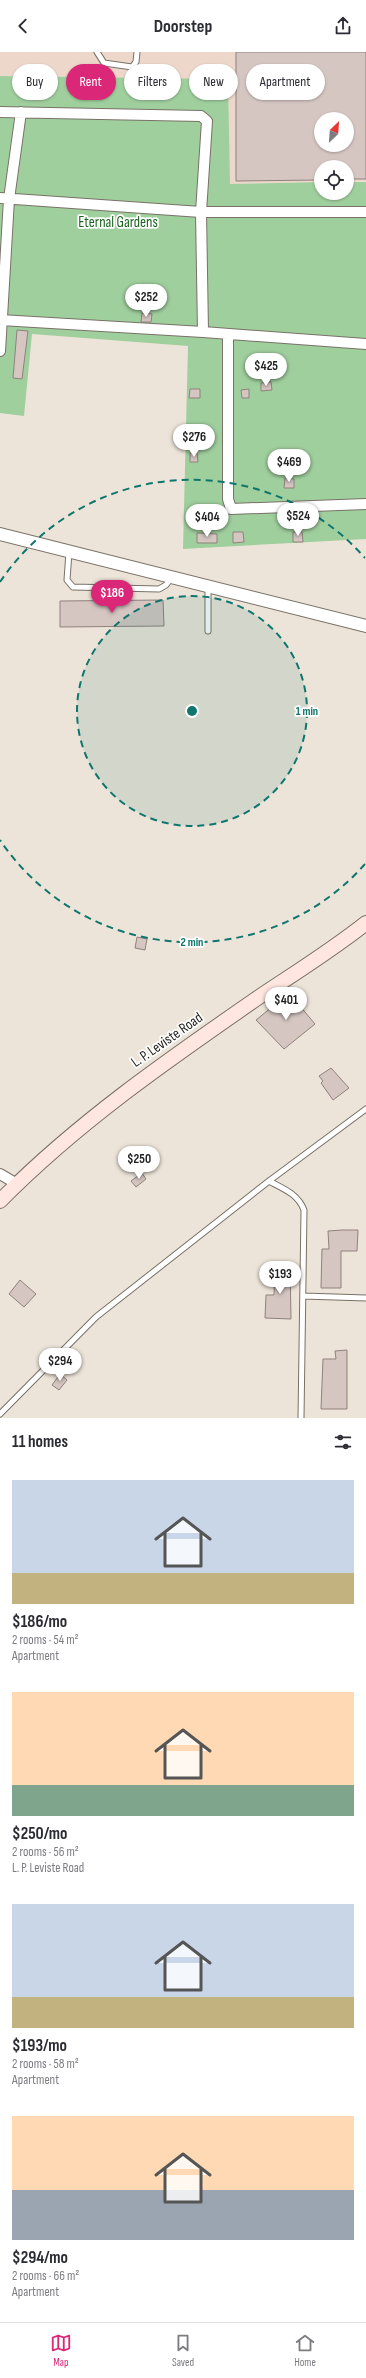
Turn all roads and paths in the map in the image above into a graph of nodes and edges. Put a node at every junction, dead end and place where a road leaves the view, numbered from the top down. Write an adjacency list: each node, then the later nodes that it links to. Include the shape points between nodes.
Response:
1 (97, 52): 2 (lane, via 104,63 132,67 136,62)
2 (137, 52)
3 (0, 112): 4 (street)
4 (21, 112): 5 (street); 6 (street, via 201,116 207,121)
5 (4, 198): 6 (street); 8 (street)
6 (201, 212): 7 (street); 9 (street)
7 (366, 212)
8 (2, 320): 9 (street); 12 (street)
9 (203, 332): 10 (street)
10 (228, 334): 11 (street); 13 (street, via 228,499 231,509)
11 (366, 344)
12 (0, 350)
13 (366, 504)
14 (0, 534): 15 (street)
15 (69, 551): 16 (street); 16 (lane, via 67,580 73,587 159,589)
16 (172, 577): 17 (street)
17 (208, 586): 18 (street); 19 (lane)
18 (366, 626)
19 (208, 631)
20 (366, 923): 24 (main road, L. P. Leviste Road, via 162,1063 100,1110)
21 (366, 1109): 23 (lane)
22 (0, 1174): 24 (street)
23 (269, 1181): 26 (lane, via 293,1194 304,1210); 28 (lane, via 96,1317)
24 (17, 1184): 25 (main road, L. P. Leviste Road)
25 (0, 1201)
26 (303, 1296): 27 (lane); 29 (lane)
27 (366, 1298)
28 (0, 1414)
29 (301, 1418)

